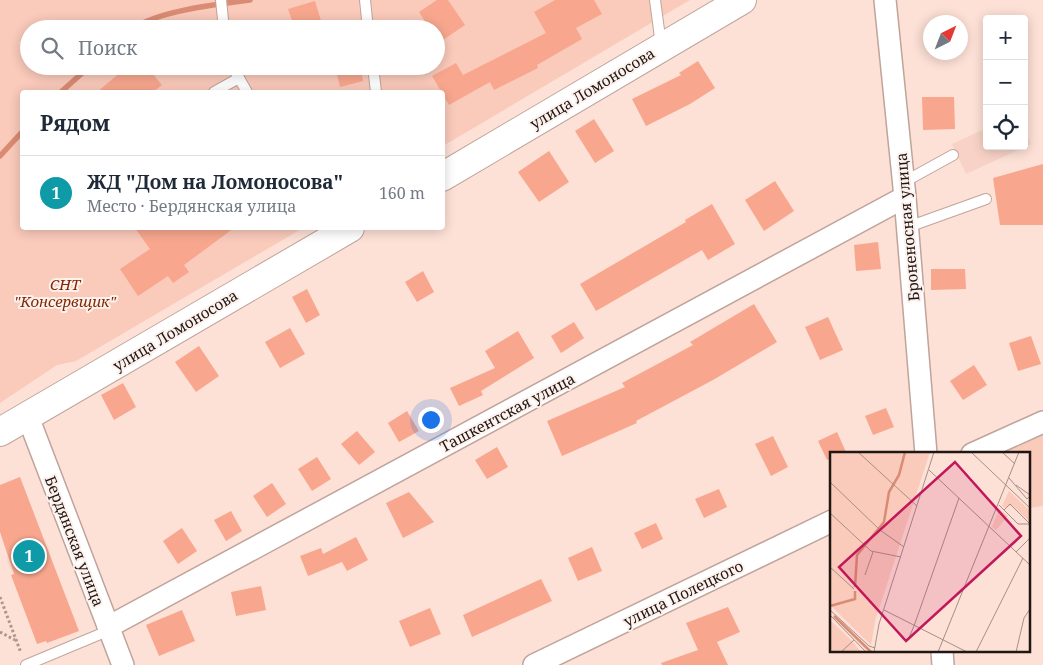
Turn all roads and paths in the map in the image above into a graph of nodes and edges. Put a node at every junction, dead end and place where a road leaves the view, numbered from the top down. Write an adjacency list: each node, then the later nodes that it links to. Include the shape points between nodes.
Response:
1 (221, 0): 6 (lane)
2 (365, 0): 7 (lane)
3 (655, 0): 8 (lane)
4 (742, 0): 8 (main road, улица Ломоносова)
5 (885, 0): 17 (street, Броненосная улица)
6 (223, 20)
7 (367, 20)
8 (662, 46): 16 (main road, улица Ломоносова)
9 (237, 75): 11 (lane)
10 (374, 75): 14 (lane)
11 (239, 78): 12 (lane); 13 (lane)
12 (218, 90)
13 (246, 90)
14 (376, 90)
15 (953, 155): 17 (lane)
16 (445, 174)
17 (904, 189): 19 (street, Броненосная улица); 28 (street, Ташкентская улица)
18 (986, 199): 19 (lane)
19 (908, 227): 24 (street, Броненосная улица)
20 (346, 230): 21 (main road, улица Ломоносова)
21 (28, 417): 23 (main road, улица Ломоносова); 28 (street, Бердянская улица)
22 (1043, 422): 25 (street)
23 (0, 432)
24 (926, 452)
25 (976, 452)
26 (830, 522): 34 (street, улица Полецкого)
27 (0, 598): 30 (path)
28 (109, 628): 32 (lane); 33 (street, Бердянская улица)
29 (0, 632): 30 (path)
30 (16, 640): 32 (path)
31 (942, 652): 35 (street)
32 (25, 661)
33 (123, 665)
34 (534, 665)
35 (943, 665)

